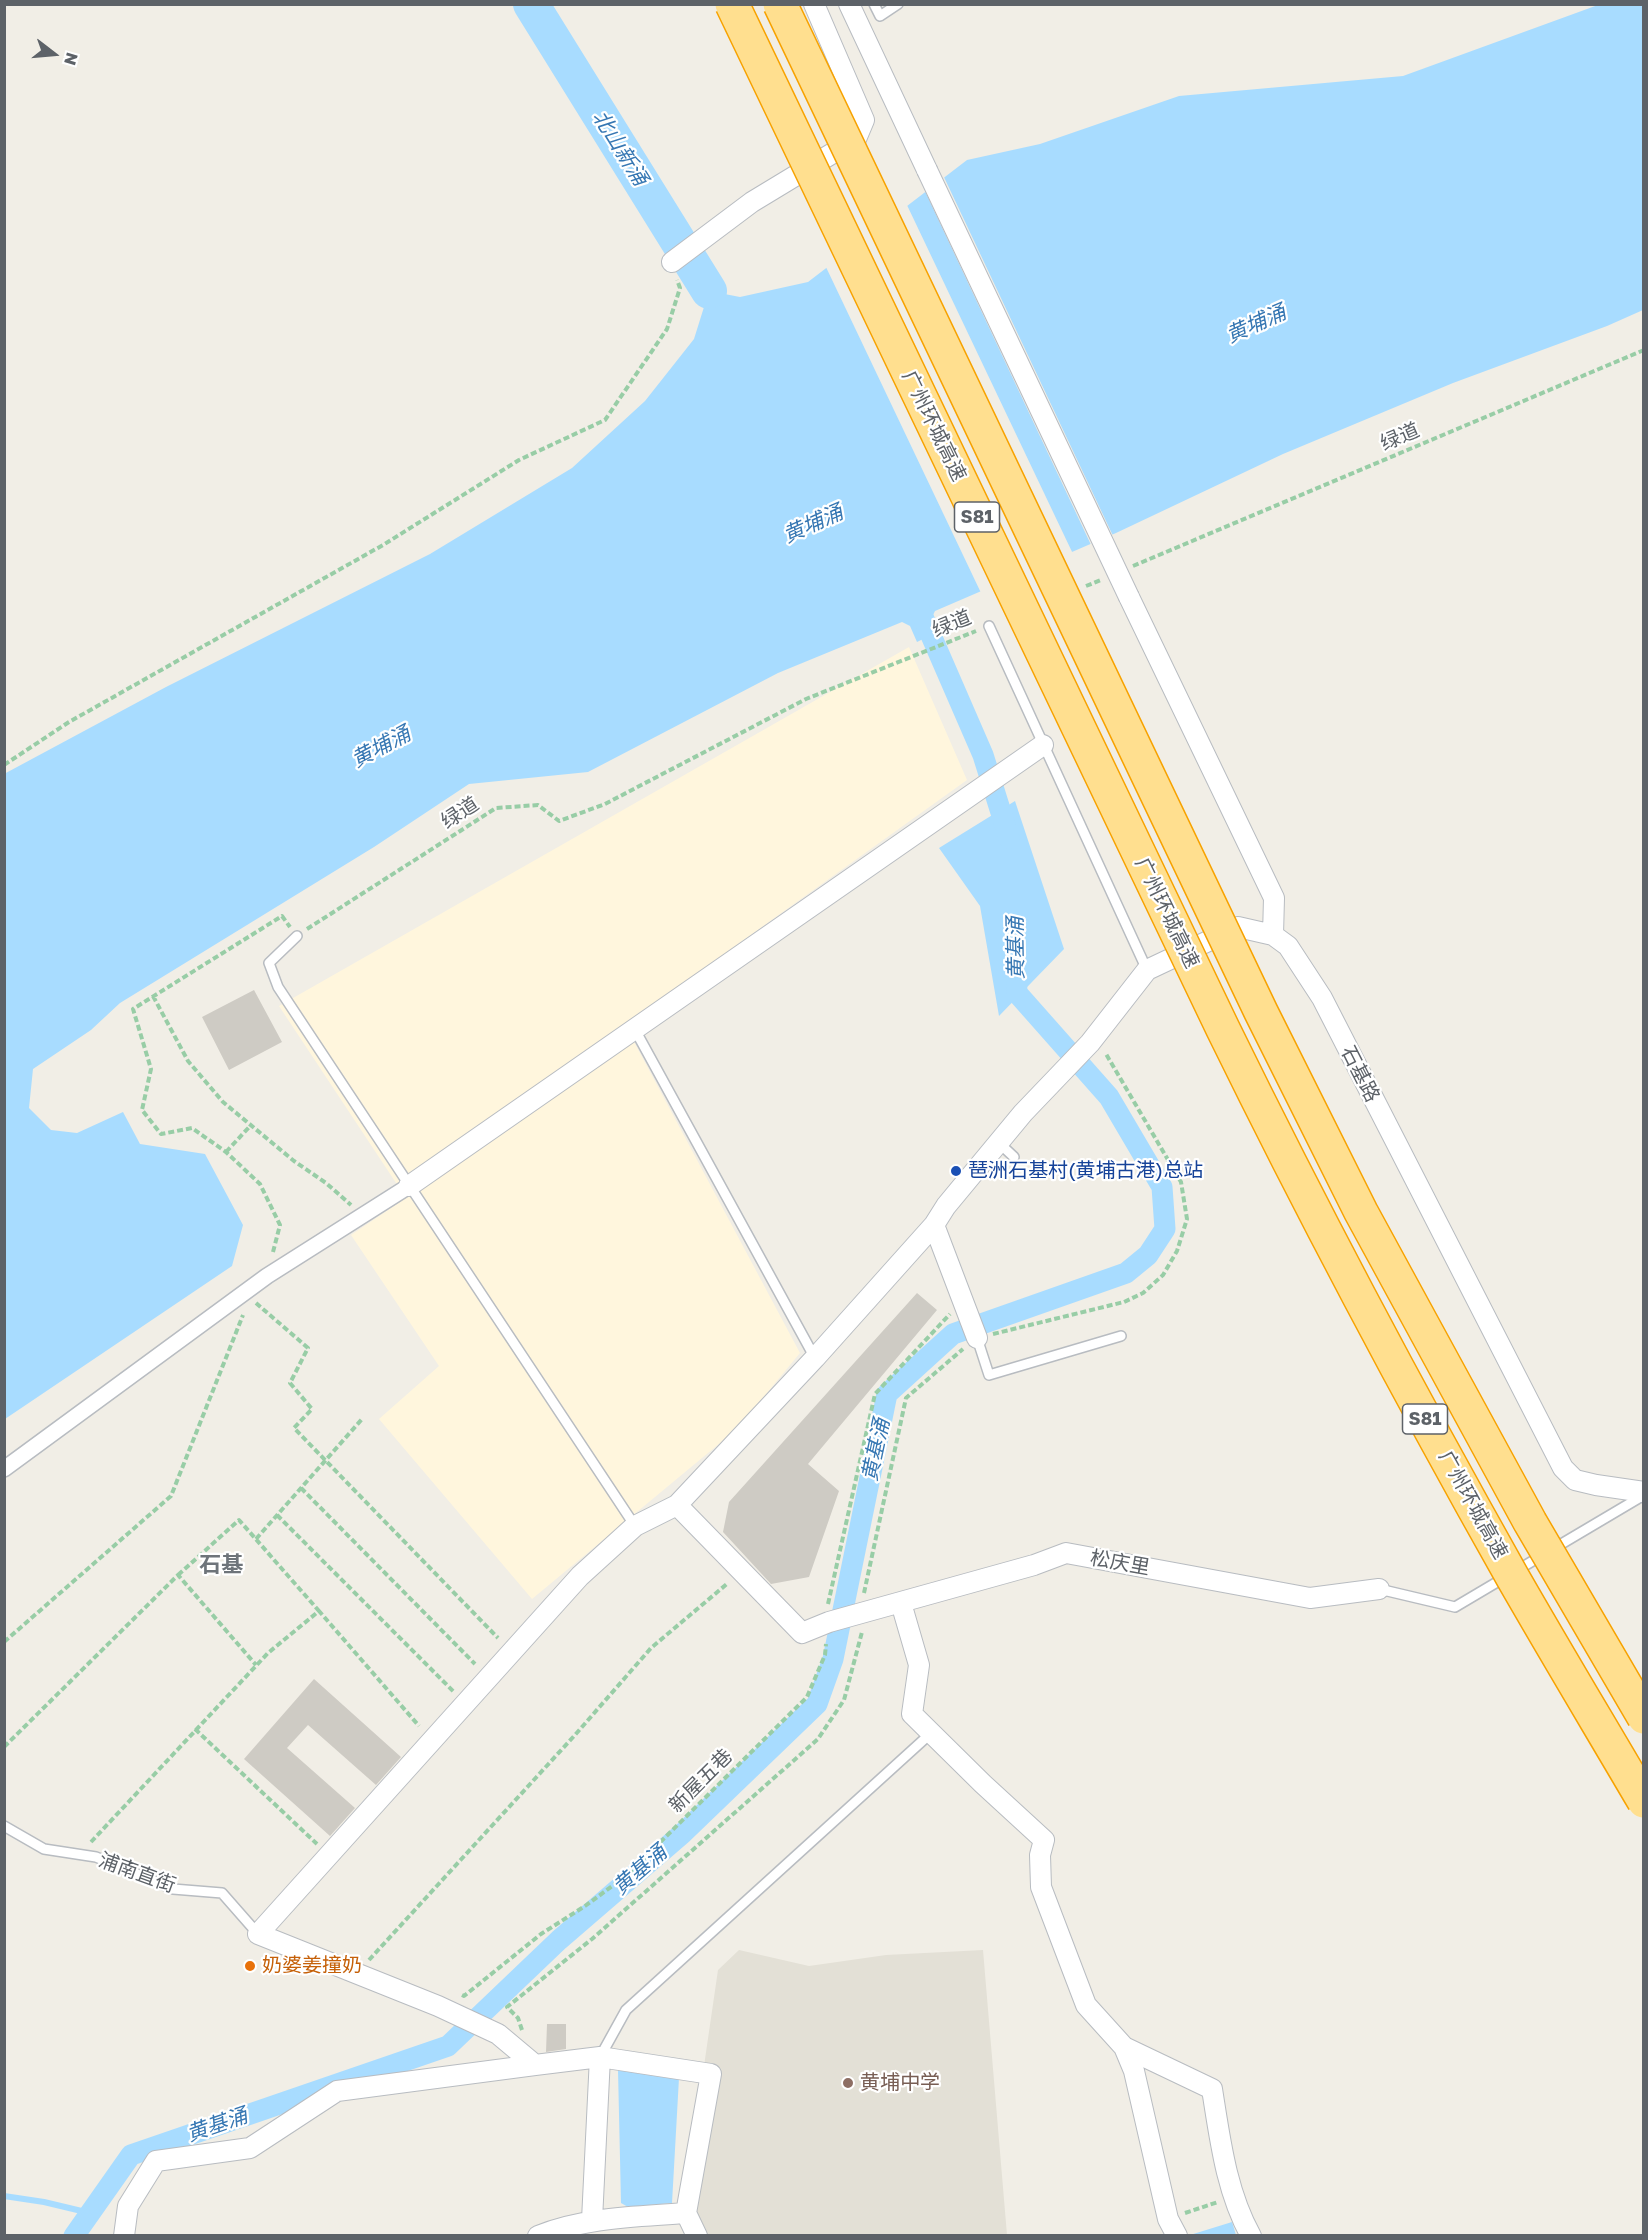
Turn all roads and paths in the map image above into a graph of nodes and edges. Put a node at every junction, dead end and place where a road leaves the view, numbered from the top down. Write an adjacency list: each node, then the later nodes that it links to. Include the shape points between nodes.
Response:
1 (732, 4): 59 (highway, 广州环城高速 / S81, bridge, via 1296,1179 1508,1569)
2 (780, 4): 54 (highway, S81, bridge, via 1256,1001 1361,1212 1530,1522)
3 (814, 4): 7 (street, via 864,120 856,139 753,202)
4 (849, 4): 15 (street, bridge, via 1274,898)
5 (874, 4): 6 (lane, via 880,16)
6 (898, 4)
7 (675, 260): 14 (path, via 680,288 667,329 604,420 519,460 383,544 69,722)
8 (1644, 350): 9 (path, 绿道)
9 (1132, 567)
10 (1110, 576): 11 (path)
11 (1077, 590)
12 (989, 626): 13 (lane); 16 (path, 绿道, via 807,699 605,804 559,821 538,805 496,808)
13 (1043, 745): 17 (lane); 19 (street)
14 (4, 765)
15 (1273, 935): 17 (street, 石基路, via 1238,927); 37 (street, 石基路, via 1298,958 1322,998 1563,1468 1575,1480)
16 (297, 936): 18 (path, via 282,916); 25 (lane, via 268,963 278,987)
17 (1147, 970): 20 (street, 石基路)
18 (153, 996): 21 (path, via 188,1061 223,1102); 23 (path, via 133,1009 151,1069 142,1110 161,1134 192,1128)
19 (634, 1028): 25 (street); 32 (lane)
20 (1090, 1043): 22 (street, 石基路); 31 (path, via 1108,1055 1181,1182 1187,1219 1177,1251 1163,1275 1143,1293 1124,1302)
21 (252, 1124): 23 (path); 26 (path)
22 (998, 1142): 24 (lane); 27 (street, 石基路)
23 (226, 1152): 28 (path, via 260,1184 280,1226)
24 (1014, 1157)
25 (409, 1186): 26 (street); 40 (lane)
26 (362, 1216): 28 (street)
27 (933, 1225): 29 (street); 32 (street, 石基路)
28 (258, 1287): 34 (path, via 308,1348 290,1383 312,1409 294,1428); 35 (street); 49 (path, via 171,1496)
29 (965, 1306): 31 (street); 48 (path, via 946,1315 875,1395 828,1599)
30 (1121, 1336): 31 (lane, via 989,1375)
31 (977, 1338): 47 (path, via 906,1398 863,1595)
32 (815, 1358): 38 (street, 石基路)
33 (362, 1419): 34 (path)
34 (326, 1460): 36 (path); 50 (path)
35 (4, 1469)
36 (301, 1488): 39 (path); 52 (path)
37 (1644, 1494): 44 (lane, via 1455,1607)
38 (677, 1505): 40 (street); 42 (street)
39 (277, 1515): 41 (path); 53 (path)
40 (635, 1526): 50 (street, via 580,1576)
41 (256, 1539): 43 (path, via 239,1520); 46 (path)
42 (742, 1571): 48 (street, 松庆里, via 801,1633); 64 (path, via 651,1648)
43 (178, 1575): 51 (path); 58 (path)
44 (1379, 1589): 45 (street, 松庆里, via 1310,1598 1066,1554)
45 (901, 1603): 47 (street, 松庆里); 56 (street, via 919,1665 912,1714)
46 (319, 1611): 51 (path); 57 (path)
47 (867, 1613): 48 (street, 松庆里); 68 (path, via 844,1700 818,1739 592,1939 507,2007 518,2018)
48 (829, 1622): 65 (path, 新屋五巷, via 825,1656 807,1697 626,1876 541,1934 464,1996 448,1990)
49 (4, 1642)
50 (511, 1652): 52 (street)
51 (256, 1665): 55 (path)
52 (488, 1677): 53 (street)
53 (465, 1703): 57 (street)
54 (1644, 1717)
55 (195, 1729): 61 (path); 62 (path)
56 (930, 1734): 66 (street, via 1044,1840 1040,1855 1041,1887 1086,2005); 67 (lane, via 626,2010)
57 (432, 1740): 62 (street)
58 (4, 1747)
59 (1644, 1801)
60 (4, 1826): 61 (lane, 浦南直街, via 44,1849)
61 (79, 1854): 63 (lane, 浦南直街, via 96,1857 173,1889 222,1893)
62 (329, 1855): 63 (street)
63 (258, 1934): 64 (street)
64 (357, 1974): 65 (street)
65 (442, 2008): 68 (street, via 498,2034)
66 (1124, 2047): 69 (street, via 1212,2090); 72 (street, via 1134,2071)
67 (600, 2057): 68 (street); 70 (street, via 711,2074); 71 (street)
68 (535, 2065): 73 (street, via 337,2091 250,2148 156,2161 128,2206)
69 (1233, 2196): 72 (path); 76 (street)
70 (686, 2213): 71 (street); 75 (street)
71 (592, 2220): 74 (street)
72 (1172, 2227)
73 (124, 2235)
74 (538, 2235)
75 (697, 2235)
76 (1251, 2235)

